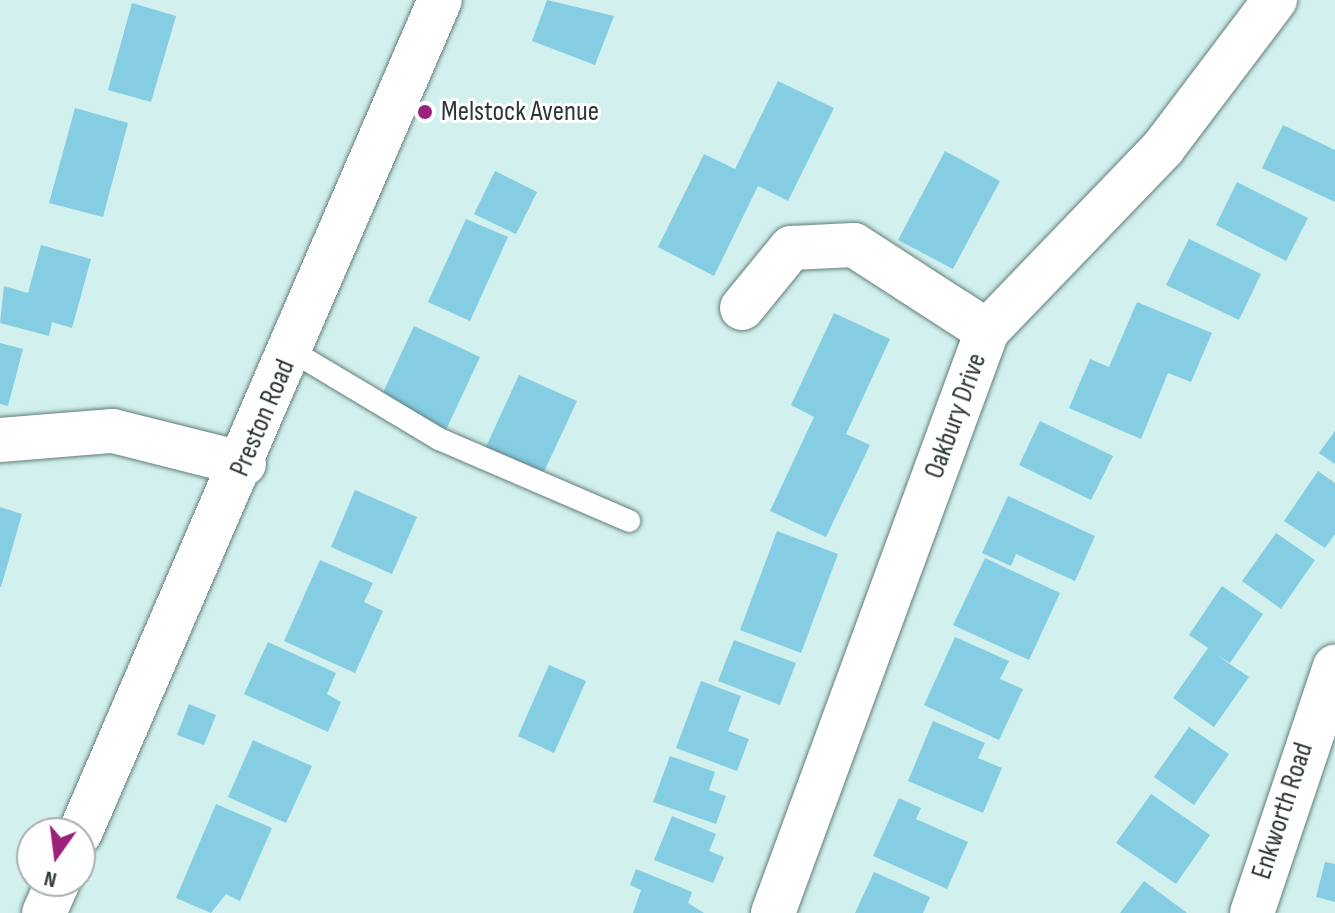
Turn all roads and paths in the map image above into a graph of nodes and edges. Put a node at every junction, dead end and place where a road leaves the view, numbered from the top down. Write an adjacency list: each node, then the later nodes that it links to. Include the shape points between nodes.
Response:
1 (440, 0): 5 (street, Preston Road)
2 (1275, 0): 4 (street, Oakbury Drive, via 1163,148)
3 (742, 308): 4 (street, via 791,248 854,245)
4 (987, 331): 11 (street, Oakbury Drive)
5 (292, 351): 7 (street, Preston Road); 8 (lane, via 439,439)
6 (0, 440): 7 (street, via 113,431)
7 (244, 464): 10 (street, Preston Road)
8 (629, 521)
9 (1335, 667): 12 (street, Enkworth Road)
10 (87, 817)
11 (773, 913)
12 (1252, 913)

